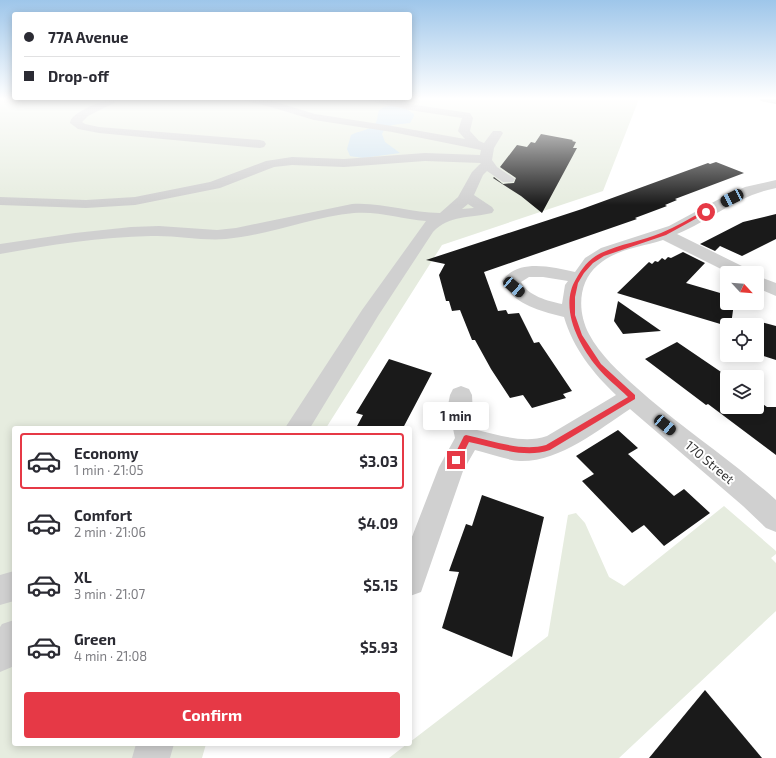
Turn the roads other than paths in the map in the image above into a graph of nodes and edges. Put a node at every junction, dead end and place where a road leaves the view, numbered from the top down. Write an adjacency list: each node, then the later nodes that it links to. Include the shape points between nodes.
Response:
1 (150, 134): 5 (street)
2 (412, 134): 6 (street)
3 (467, 134): 6 (street)
4 (496, 134): 6 (street)
5 (260, 144)
6 (485, 154): 7 (street, via 492,170); 9 (street, via 483,167); 10 (street, via 344,164 292,161 271,164 195,190 135,200 86,204)
7 (508, 179)
8 (776, 184): 12 (street, via 740,194)
9 (465, 197): 11 (street); 11 (street, via 487,210)
10 (0, 201)
11 (443, 217): 13 (street, via 359,208 225,234 149,231); 21 (street, via 427,229 413,248)
12 (664, 234): 14 (street); 15 (street, via 602,254 591,262)
13 (0, 249)
14 (728, 266)
15 (578, 278): 18 (street, via 572,297); 18 (street, via 534,272 518,275 511,281 514,287 531,300)
16 (764, 284): 17 (street)
17 (776, 290)
18 (572, 313): 20 (street, 170 Street, via 577,330 591,355)
19 (461, 395): 22 (street, via 461,415)
20 (632, 397): 22 (street, via 555,444 540,450 519,450); 23 (street, 170 Street, via 764,506)
21 (298, 426)
22 (466, 438): 24 (street, via 461,453 452,467)
23 (776, 519)
24 (412, 576)
25 (12, 587): 26 (street)
26 (0, 590)
27 (12, 639): 28 (street)
28 (0, 655)
29 (154, 746): 30 (street)
30 (151, 758)

